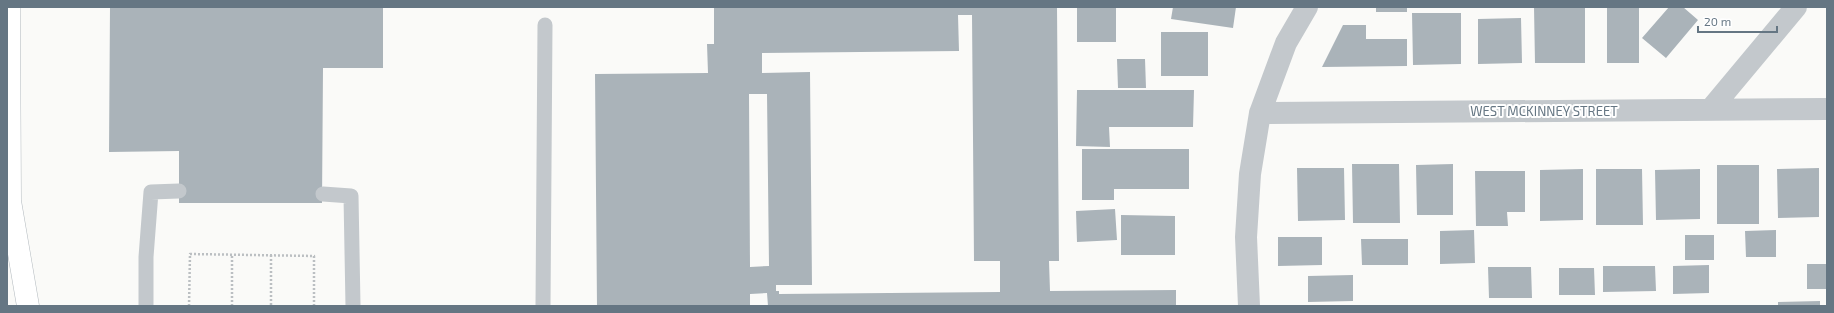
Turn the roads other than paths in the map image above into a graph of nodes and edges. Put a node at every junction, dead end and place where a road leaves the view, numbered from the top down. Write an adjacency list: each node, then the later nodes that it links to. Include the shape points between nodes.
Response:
1 (9, 7): 10 (main road)
2 (1307, 7): 7 (street, via 1286,43)
3 (1796, 7): 6 (street)
4 (545, 25): 14 (lane)
5 (1827, 109): 6 (street, WEST MCKINNEY STREET)
6 (1710, 110): 7 (street, WEST MCKINNEY STREET)
7 (1260, 114): 15 (street, via 1250,174 1246,238)
8 (179, 191): 12 (lane, via 151,192 146,258)
9 (322, 194): 13 (lane, via 351,196)
10 (8, 208): 11 (main road)
11 (28, 306)
12 (146, 306)
13 (353, 306)
14 (543, 306)
15 (1249, 306)

